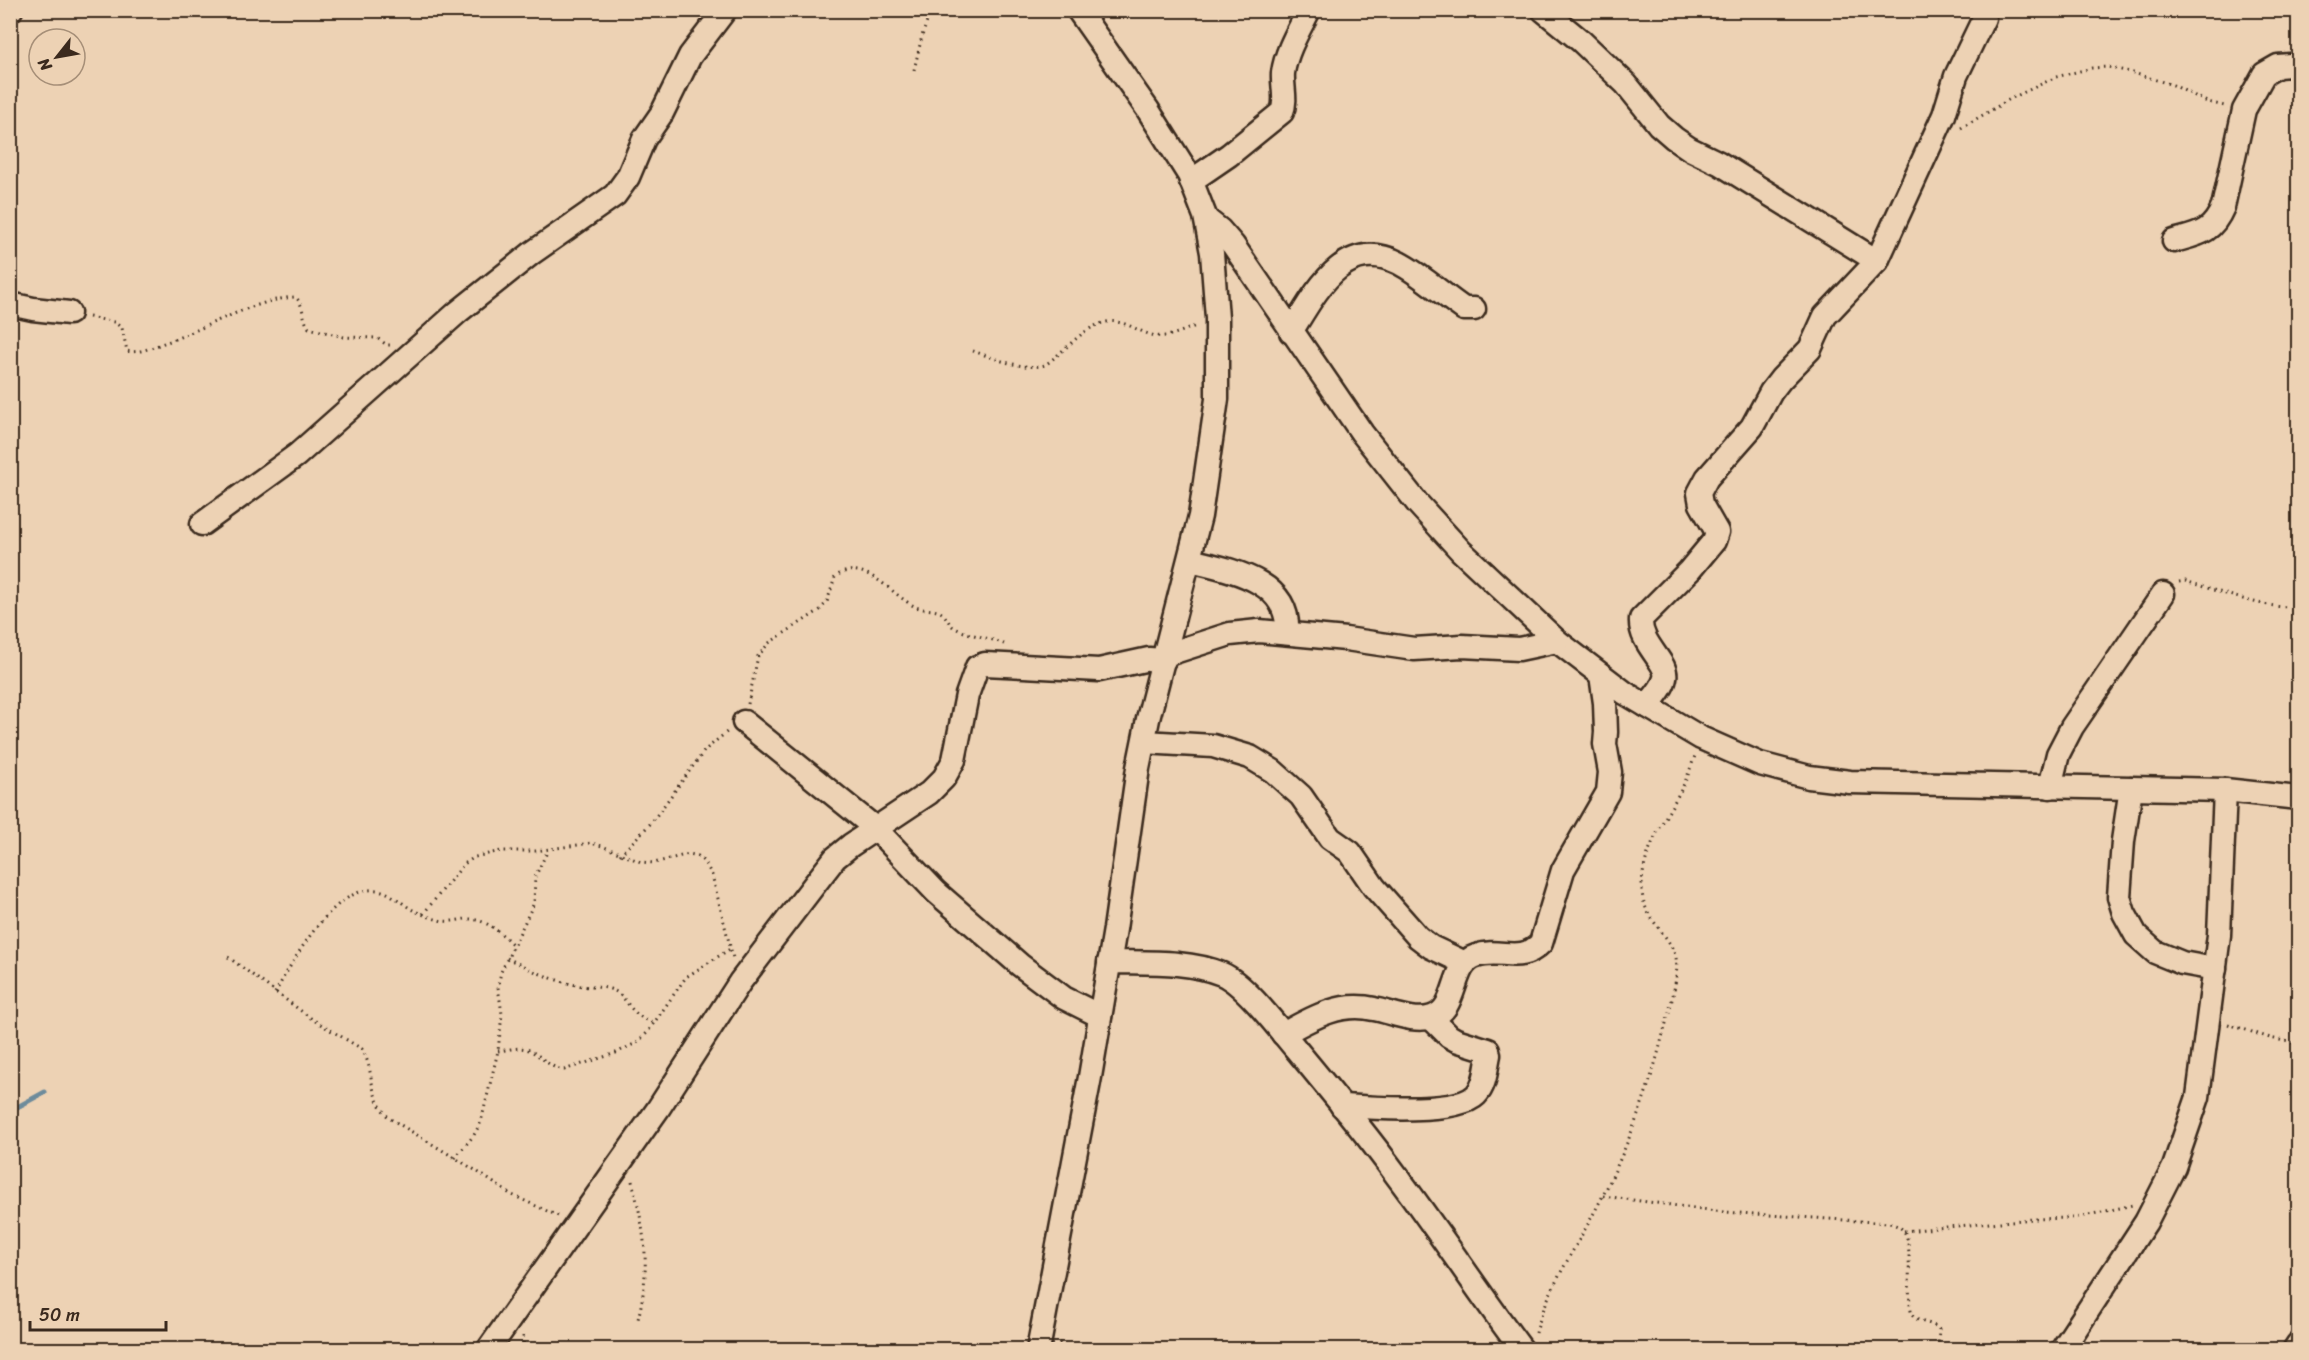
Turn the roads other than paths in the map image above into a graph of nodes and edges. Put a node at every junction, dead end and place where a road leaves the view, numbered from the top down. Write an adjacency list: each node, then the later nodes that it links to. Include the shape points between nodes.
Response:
1 (725, 10): 15 (street, via 690,56 615,195 532,253 297,455)
2 (1078, 10): 7 (street, via 1148,110)
3 (1309, 10): 7 (street, via 1286,61 1282,112)
4 (1543, 10): 10 (street, via 1626,84 1674,138)
5 (1983, 10): 10 (street, via 1984,18 1956,76 1944,115)
6 (2298, 68): 9 (street, via 2278,66 2264,74 2244,110 2217,222 2204,232)
7 (1191, 181): 8 (street)
8 (1206, 219): 14 (street, via 1233,245); 16 (street, via 1217,318 1218,399)
9 (2174, 241)
10 (1877, 261): 22 (street, via 1825,316 1810,349 1781,379 1752,427 1707,478 1699,493 1717,532 1689,571 1641,619 1640,631 1666,670 1665,679)
11 (10, 304): 13 (street)
12 (1474, 309): 14 (street, via 1464,309 1398,263 1362,257 1333,272)
13 (69, 313)
14 (1291, 332): 19 (street, via 1418,504 1461,551)
15 (202, 524)
16 (1190, 560): 18 (street, via 1230,570 1261,584 1276,596 1286,613); 20 (street)
17 (2163, 594): 25 (street, via 2072,727 2058,754)
18 (1287, 633): 19 (street, via 1421,649 1520,649); 20 (street, via 1230,634)
19 (1557, 641): 21 (street)
20 (1165, 657): 24 (street); 29 (street, via 1099,670 981,665 974,671 954,760 944,778 929,793)
21 (1601, 675): 22 (street); 31 (street, via 1610,772 1608,792 1563,870 1541,943 1525,954 1488,954)
22 (1647, 706): 25 (street, via 1701,738 1760,764 1809,777 1850,782)
23 (744, 722): 29 (street)
24 (1144, 741): 30 (street); 31 (street, via 1213,746 1250,756 1273,771 1302,796 1330,838 1350,852 1374,887 1418,937)
25 (2050, 787): 26 (street)
26 (2131, 788): 27 (street); 32 (street, via 2119,897 2124,913 2136,935 2155,952 2182,963)
27 (2225, 790): 28 (street); 32 (street)
28 (2298, 798)
29 (875, 828): 33 (street, via 936,892 1020,965 1064,998); 39 (street, via 835,858 740,982 702,1044)
30 (1109, 962): 33 (street); 35 (street, via 1180,965 1224,975 1248,994)
31 (1465, 963): 34 (street, via 1443,1010)
32 (2215, 969): 41 (street, via 2198,1097 2174,1167 2146,1222)
33 (1100, 1016): 40 (street)
34 (1431, 1018): 35 (street, via 1351,1006 1323,1013); 36 (street, via 1449,1036 1488,1050 1478,1094 1462,1104)
35 (1283, 1034): 36 (street)
36 (1342, 1106): 37 (street, via 1397,1175 1479,1293)
37 (1529, 1342)
38 (2298, 1344): 42 (street)
39 (488, 1350)
40 (1038, 1350)
41 (2062, 1350)
42 (2294, 1350)

